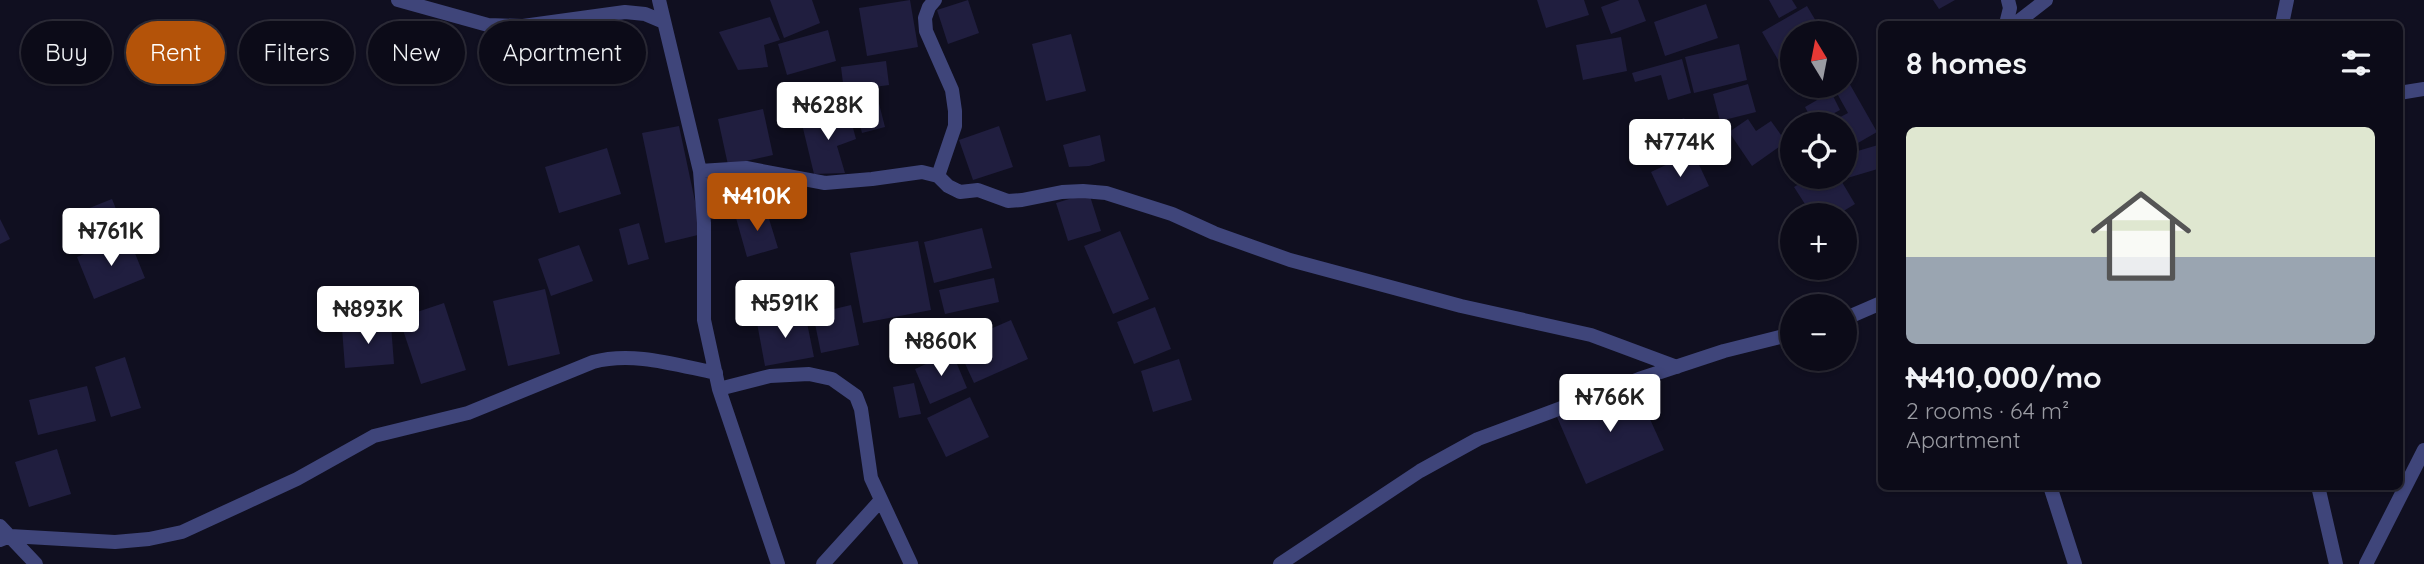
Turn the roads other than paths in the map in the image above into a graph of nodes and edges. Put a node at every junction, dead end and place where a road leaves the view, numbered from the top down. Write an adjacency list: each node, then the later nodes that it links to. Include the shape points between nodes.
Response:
1 (398, 0): 10 (street, via 488,25 523,26 625,12)
2 (659, 0): 10 (street)
3 (935, 0): 14 (street, via 925,18 926,31 952,90 956,111)
4 (2008, 0): 7 (street)
5 (2046, 0): 8 (street)
6 (2287, 0): 9 (street)
7 (2007, 21)
8 (2019, 21)
9 (2283, 21)
10 (664, 22): 13 (street)
11 (2424, 89): 12 (street)
12 (2403, 92)
13 (700, 171): 14 (street, via 746,169 825,183 922,172); 19 (street, via 704,320)
14 (938, 176): 18 (street, via 960,192 978,190 1008,201 1062,192 1106,193 1290,260 1591,335)
15 (1878, 304): 16 (street)
16 (1857, 313)
17 (1780, 337): 18 (street)
18 (1677, 367): 30 (street, via 1478,439 1420,471)
19 (716, 373): 20 (street); 25 (street, via 628,356 611,357 468,413 374,436 297,479 182,532 115,542)
20 (719, 389): 24 (street, via 771,376 809,374 832,379 856,396 862,410 871,478); 27 (street)
21 (2424, 450): 33 (street)
22 (2051, 490): 31 (street)
23 (2319, 490): 32 (street)
24 (881, 500): 28 (street); 29 (street)
25 (3, 534): 26 (street)
26 (36, 564)
27 (778, 564)
28 (823, 564)
29 (911, 564)
30 (1280, 564)
31 (2075, 564)
32 (2336, 564)
33 (2366, 564)

